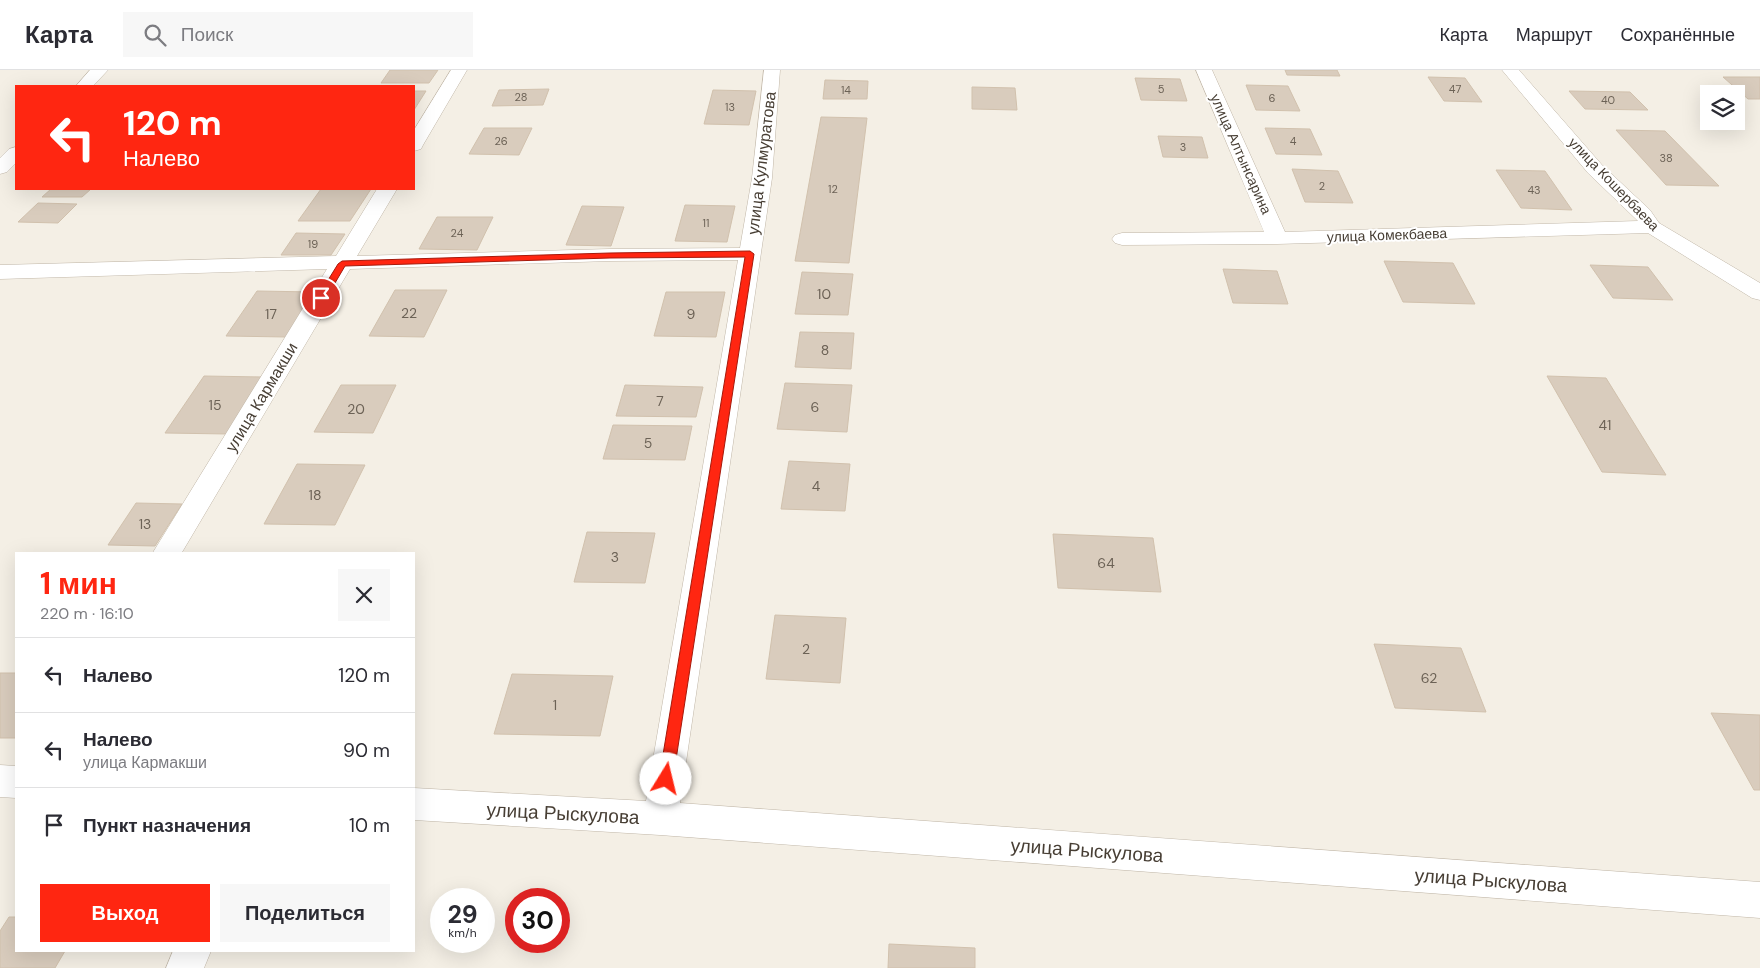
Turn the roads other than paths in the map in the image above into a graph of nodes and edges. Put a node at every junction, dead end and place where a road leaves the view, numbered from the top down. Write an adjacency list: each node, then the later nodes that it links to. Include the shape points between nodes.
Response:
1 (100, 70): 6 (street)
2 (460, 70): 7 (street)
3 (772, 70): 14 (street, улица Кулмуратова, via 762,178)
4 (1204, 70): 12 (street, улица Алтынсарина)
5 (1510, 70): 11 (street, улица Кошербаева, via 1595,169 1643,214)
6 (85, 85)
7 (415, 143)
8 (15, 153): 9 (street)
9 (0, 168)
10 (387, 190): 15 (street, улица Кармакши)
11 (1652, 227): 12 (street, улица Комекбаева); 17 (street, улица Кошербаева)
12 (1277, 238): 13 (street, улица Комекбаева)
13 (1122, 239)
14 (750, 254): 15 (street); 22 (street, улица Кулмуратова)
15 (342, 264): 16 (street); 18 (street, улица Кармакши)
16 (0, 272)
17 (1760, 293)
18 (167, 552)
19 (0, 781): 20 (street)
20 (15, 782)
21 (415, 804): 22 (street, улица Рыскулова)
22 (660, 818): 23 (street, улица Рыскулова)
23 (1760, 900)
24 (192, 952): 25 (street)
25 (185, 968)

